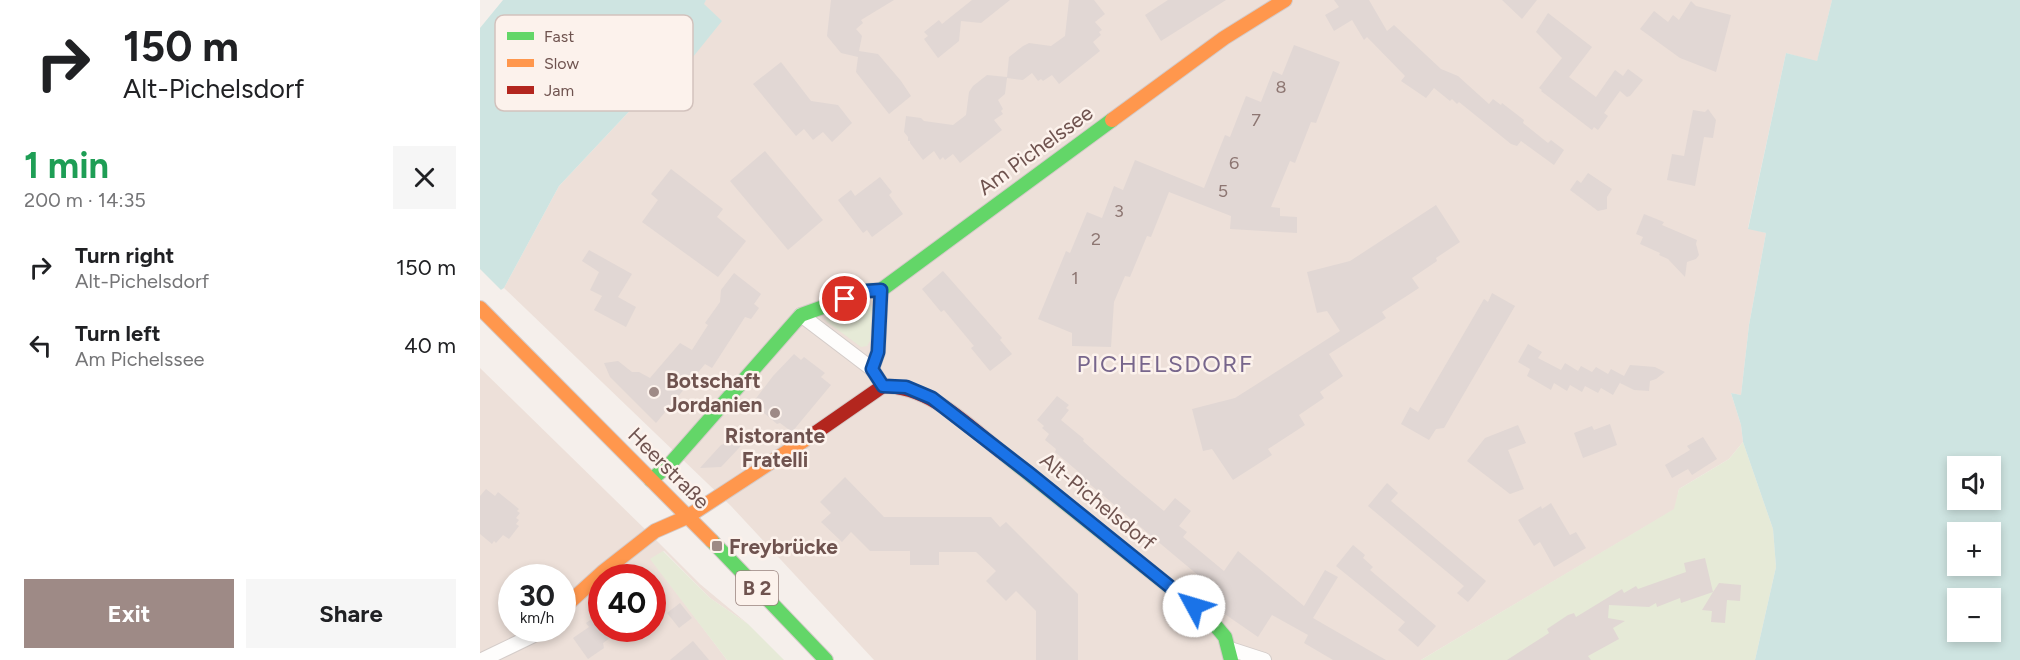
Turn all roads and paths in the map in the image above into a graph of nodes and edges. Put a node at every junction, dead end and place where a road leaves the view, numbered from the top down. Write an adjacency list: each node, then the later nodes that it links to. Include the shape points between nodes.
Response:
1 (1285, 0): 2 (street, Am Pichelssee, via 1224,38)
2 (881, 290): 4 (street, Am Pichelssee, via 867,291); 5 (street, via 878,352)
3 (480, 308): 7 (street, Heerstraße / B 2)
4 (801, 315): 5 (street); 7 (street, via 671,463)
5 (872, 369): 6 (street)
6 (883, 386): 8 (street); 11 (street, Alt-Pichelsdorf, via 906,387 932,398 1210,619 1224,634)
7 (651, 480): 8 (street, Heerstraße / B 2)
8 (687, 517): 9 (street, via 655,531); 13 (street, Heerstraße / B 2)
9 (576, 596)
10 (519, 642): 12 (street)
11 (1230, 654): 14 (street)
12 (482, 660)
13 (826, 660)
14 (1264, 660)

